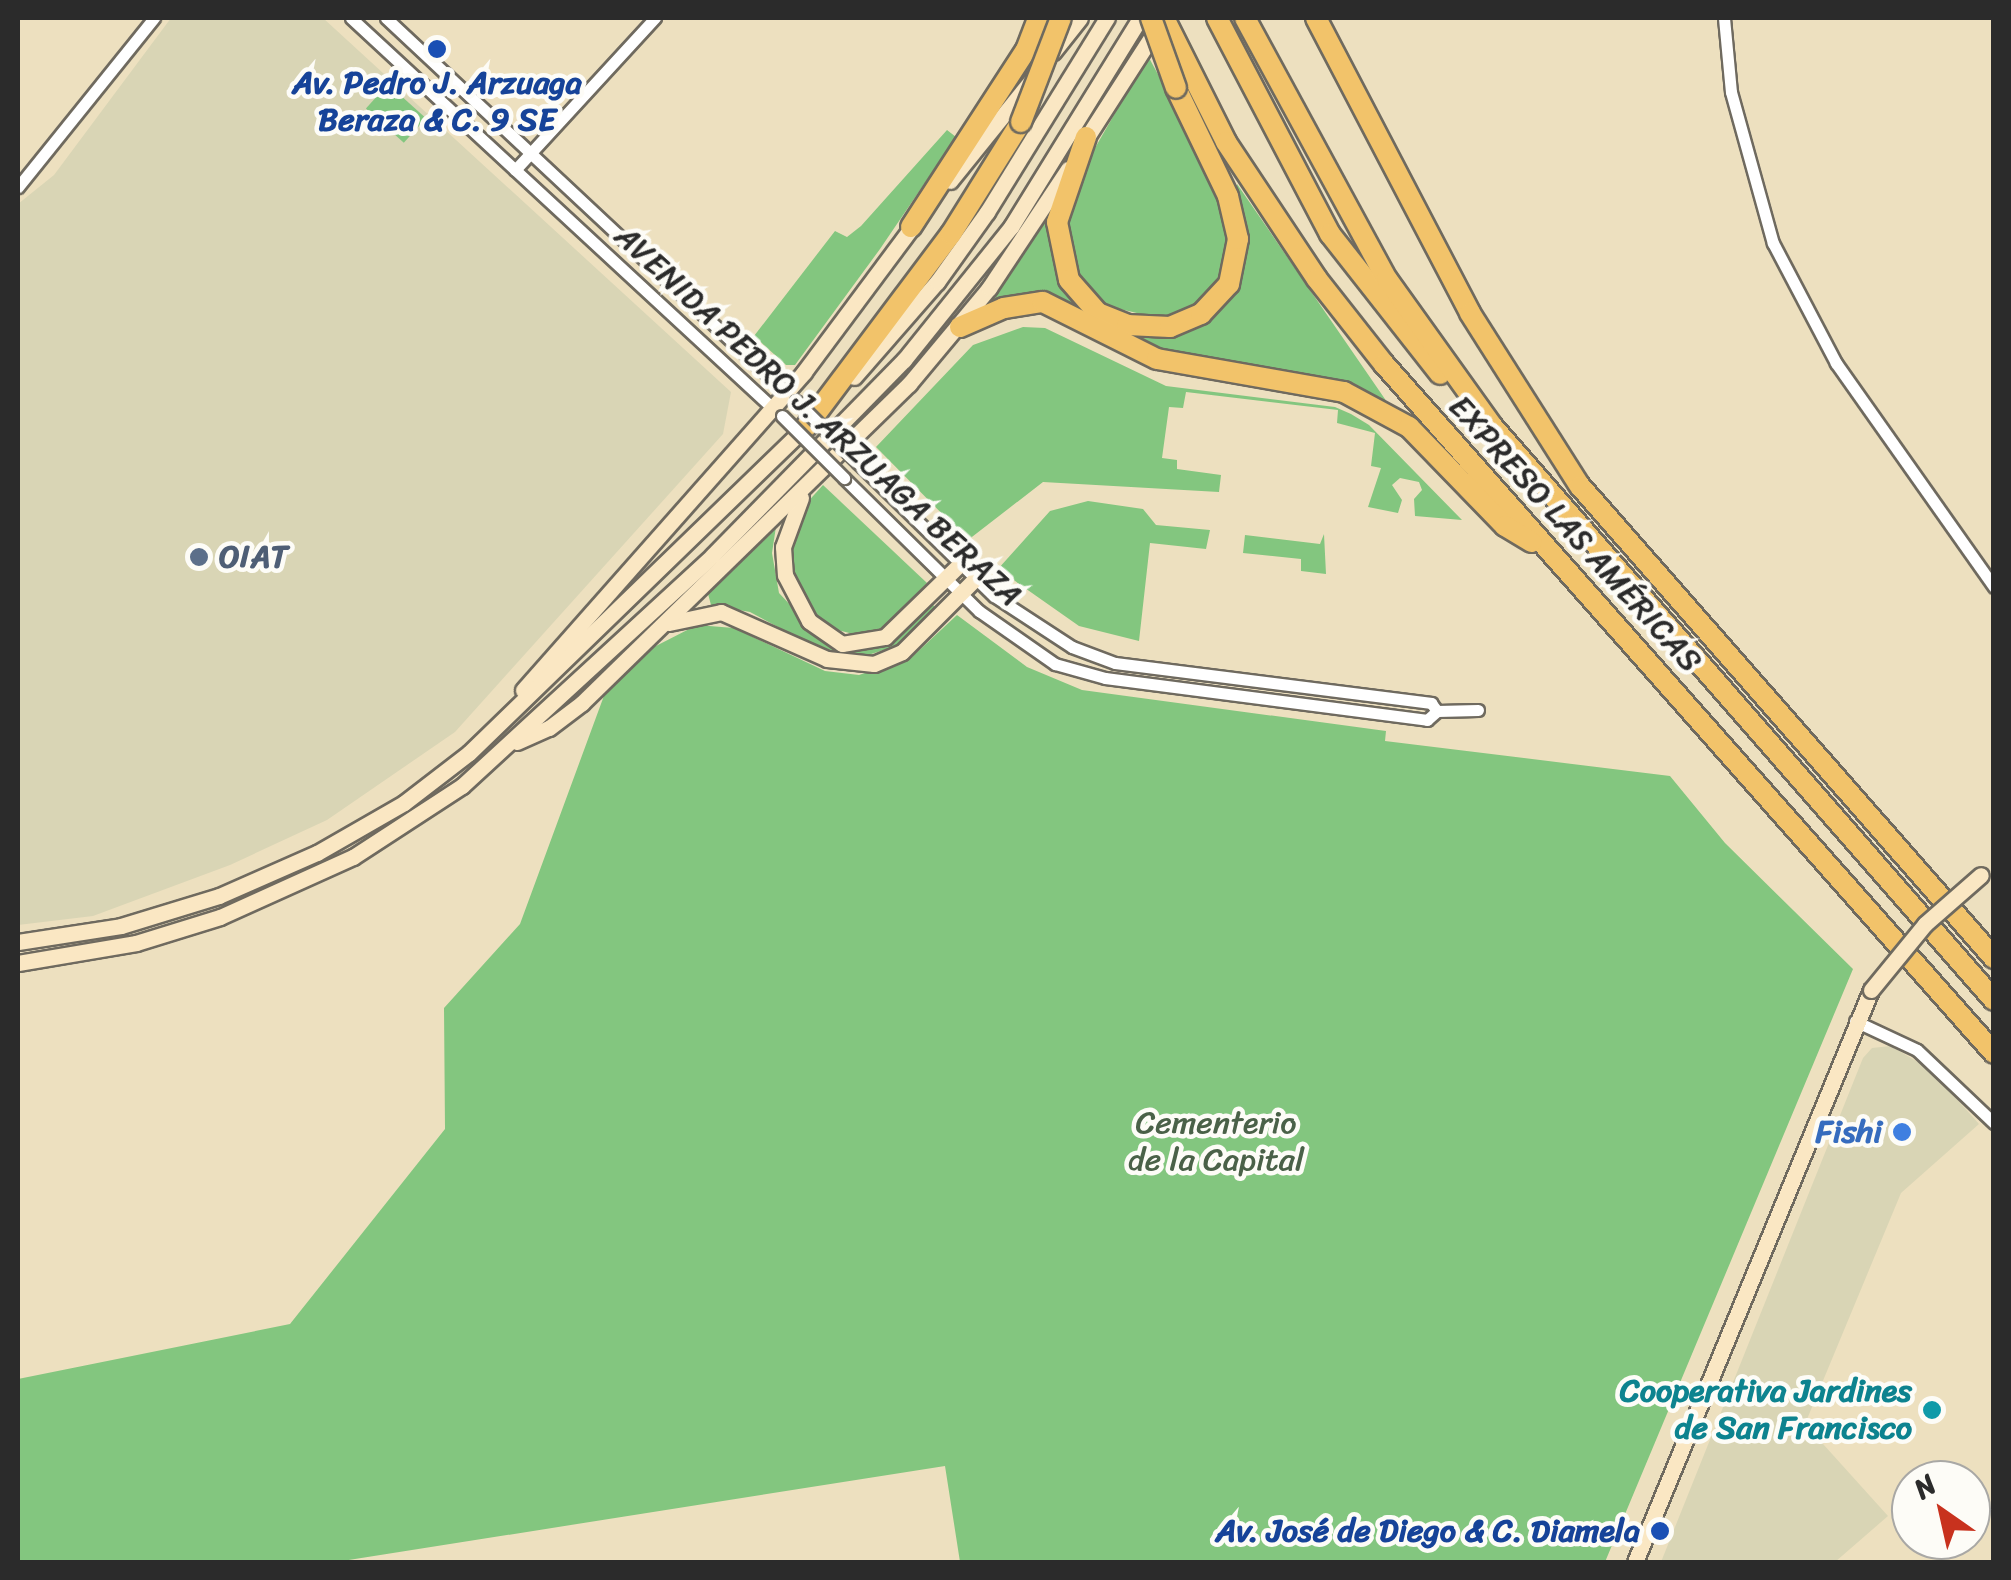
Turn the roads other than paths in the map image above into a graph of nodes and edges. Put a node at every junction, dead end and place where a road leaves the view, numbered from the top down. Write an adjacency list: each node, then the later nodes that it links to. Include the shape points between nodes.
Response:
1 (154, 18): 19 (street)
2 (350, 18): 18 (street, AVENIDA PEDRO J. ARZUAGA BERAZA)
3 (386, 18): 17 (street, AVENIDA PEDRO J. ARZUAGA BERAZA)
4 (655, 18): 17 (street)
5 (1038, 18): 20 (highway, via 1026,50)
6 (1061, 18): 24 (highway, bridge, via 1021,122 951,234)
7 (1080, 18): 20 (main road)
8 (1107, 18): 24 (main road, via 937,282)
9 (1140, 18): 37 (main road, via 1011,226 916,346 713,555)
10 (1151, 18): 16 (highway, bridge, via 1228,196 1238,239 1229,284 1200,314 1170,326 1127,325 1098,313 1070,280 1057,222)
11 (1164, 18): 16 (main road); 27 (highway, EXPRESO LAS AMÉRICAS, via 1226,142 1318,279)
12 (1217, 18): 25 (highway, via 1304,190 1354,270 1402,332)
13 (1244, 18): 25 (highway, via 1378,265)
14 (1316, 18): 40 (highway, EXPRESO LAS AMÉRICAS, via 1479,329 1580,486)
15 (1724, 18): 31 (street, via 1731,92 1772,244 1836,363)
16 (1086, 137): 21 (main road, via 1038,221)
17 (531, 153): 18 (street); 22 (street, AVENIDA PEDRO J. ARZUAGA BERAZA)
18 (514, 170): 23 (street, AVENIDA PEDRO J. ARZUAGA BERAZA)
19 (18, 186)
20 (911, 227): 22 (main road)
21 (960, 327): 26 (main road); 27 (highway, via 1043,302 1157,359 1314,383 1357,397 1409,427 1505,526)
22 (791, 397): 23 (main road); 28 (street, AVENIDA PEDRO J. ARZUAGA BERAZA, bridge)
23 (777, 412): 29 (street, AVENIDA PEDRO J. ARZUAGA BERAZA, bridge); 36 (main road)
24 (806, 427): 36 (main road)
25 (1493, 427): 42 (highway)
26 (821, 471): 29 (main road, via 789,520 783,547 794,600 818,631 842,644 872,643 912,615); 33 (main road)
27 (1551, 554): 44 (highway, EXPRESO LAS AMÉRICAS)
28 (961, 563): 29 (main road); 30 (street, AVENIDA PEDRO J. ARZUAGA BERAZA)
29 (946, 578): 32 (street, AVENIDA PEDRO J. ARZUAGA BERAZA)
30 (976, 578): 32 (main road); 35 (street, AVENIDA PEDRO J. ARZUAGA BERAZA, via 1031,626 1115,664 1431,703)
31 (1994, 587)
32 (961, 593): 33 (main road, via 902,652 874,664 827,659 721,612); 35 (street, AVENIDA PEDRO J. ARZUAGA BERAZA, via 1055,664 1105,678 1427,720)
33 (661, 626): 37 (main road, via 550,728)
34 (1478, 710): 35 (street, AVENIDA PEDRO J. ARZUAGA BERAZA)
35 (1437, 712)
36 (499, 721): 39 (main road, via 404,802 260,881 121,926)
37 (507, 746): 41 (main road, via 404,826 275,896 136,943)
38 (1987, 871): 43 (main road, bridge, via 1925,924)
39 (18, 942)
40 (1994, 958)
41 (18, 962)
42 (1994, 1000)
43 (1855, 1021): 45 (street, via 1916,1050); 46 (main road)
44 (1994, 1053)
45 (1994, 1123)
46 (1636, 1562)

